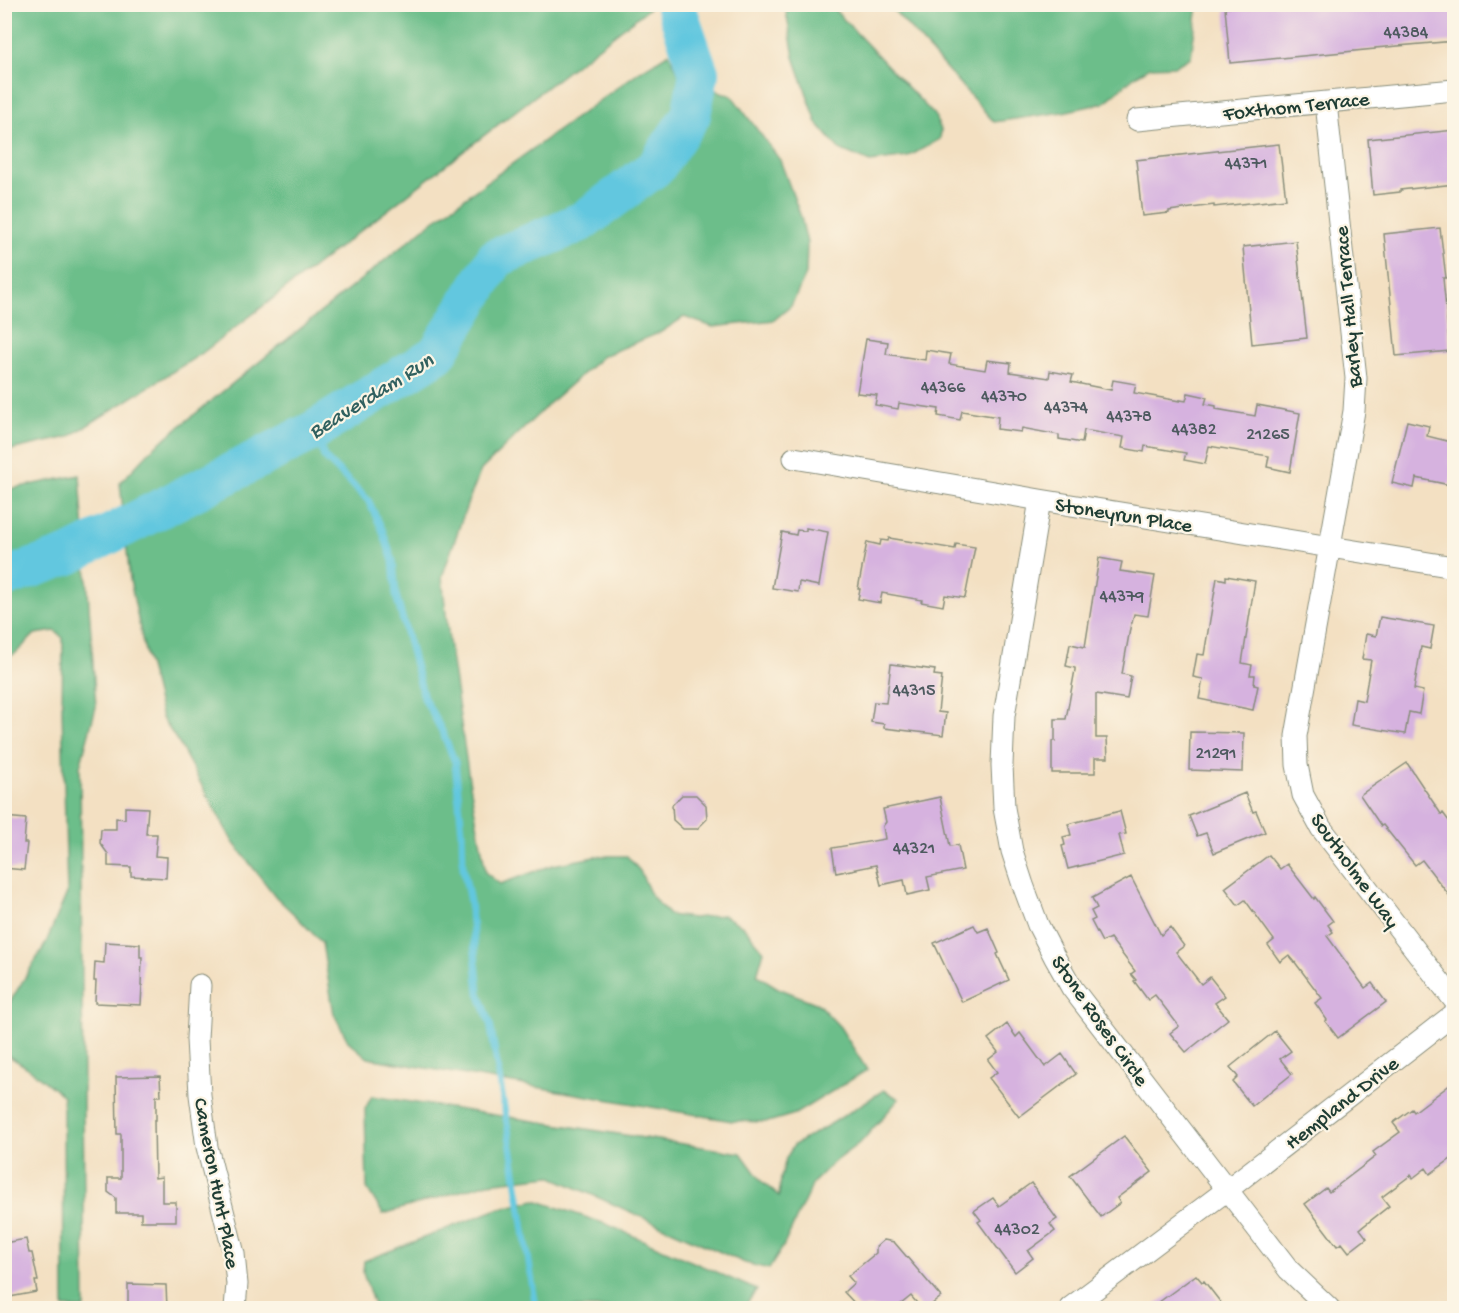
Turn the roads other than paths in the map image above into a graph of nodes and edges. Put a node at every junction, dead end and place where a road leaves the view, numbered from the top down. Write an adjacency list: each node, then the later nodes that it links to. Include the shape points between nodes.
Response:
1 (1455, 90): 2 (street, Foxthom Terrace)
2 (1326, 103): 3 (street, Foxthom Terrace); 6 (street, Barley Hall Terrace, via 1356,378 1354,411)
3 (1137, 120)
4 (794, 458): 5 (street, Stoneyrun Place)
5 (1040, 500): 6 (street, Stoneyrun Place); 11 (street, Stone Roses Circle, via 1004,716 1004,808 1012,851 1038,925 1072,988)
6 (1330, 547): 7 (street, Stoneyrun Place); 9 (street, Southolme Way, via 1296,736 1303,795 1321,828)
7 (1455, 567)
8 (200, 985): 12 (street, Cameron Hunt Place, via 200,1095 207,1147 234,1254)
9 (1455, 1000)
10 (1455, 1014): 11 (street, Hempland Drive)
11 (1227, 1190): 13 (street, Hempland Drive); 14 (street, Stone Roses Circle, via 1289,1270)
12 (235, 1308)
13 (1070, 1308)
14 (1329, 1308)

